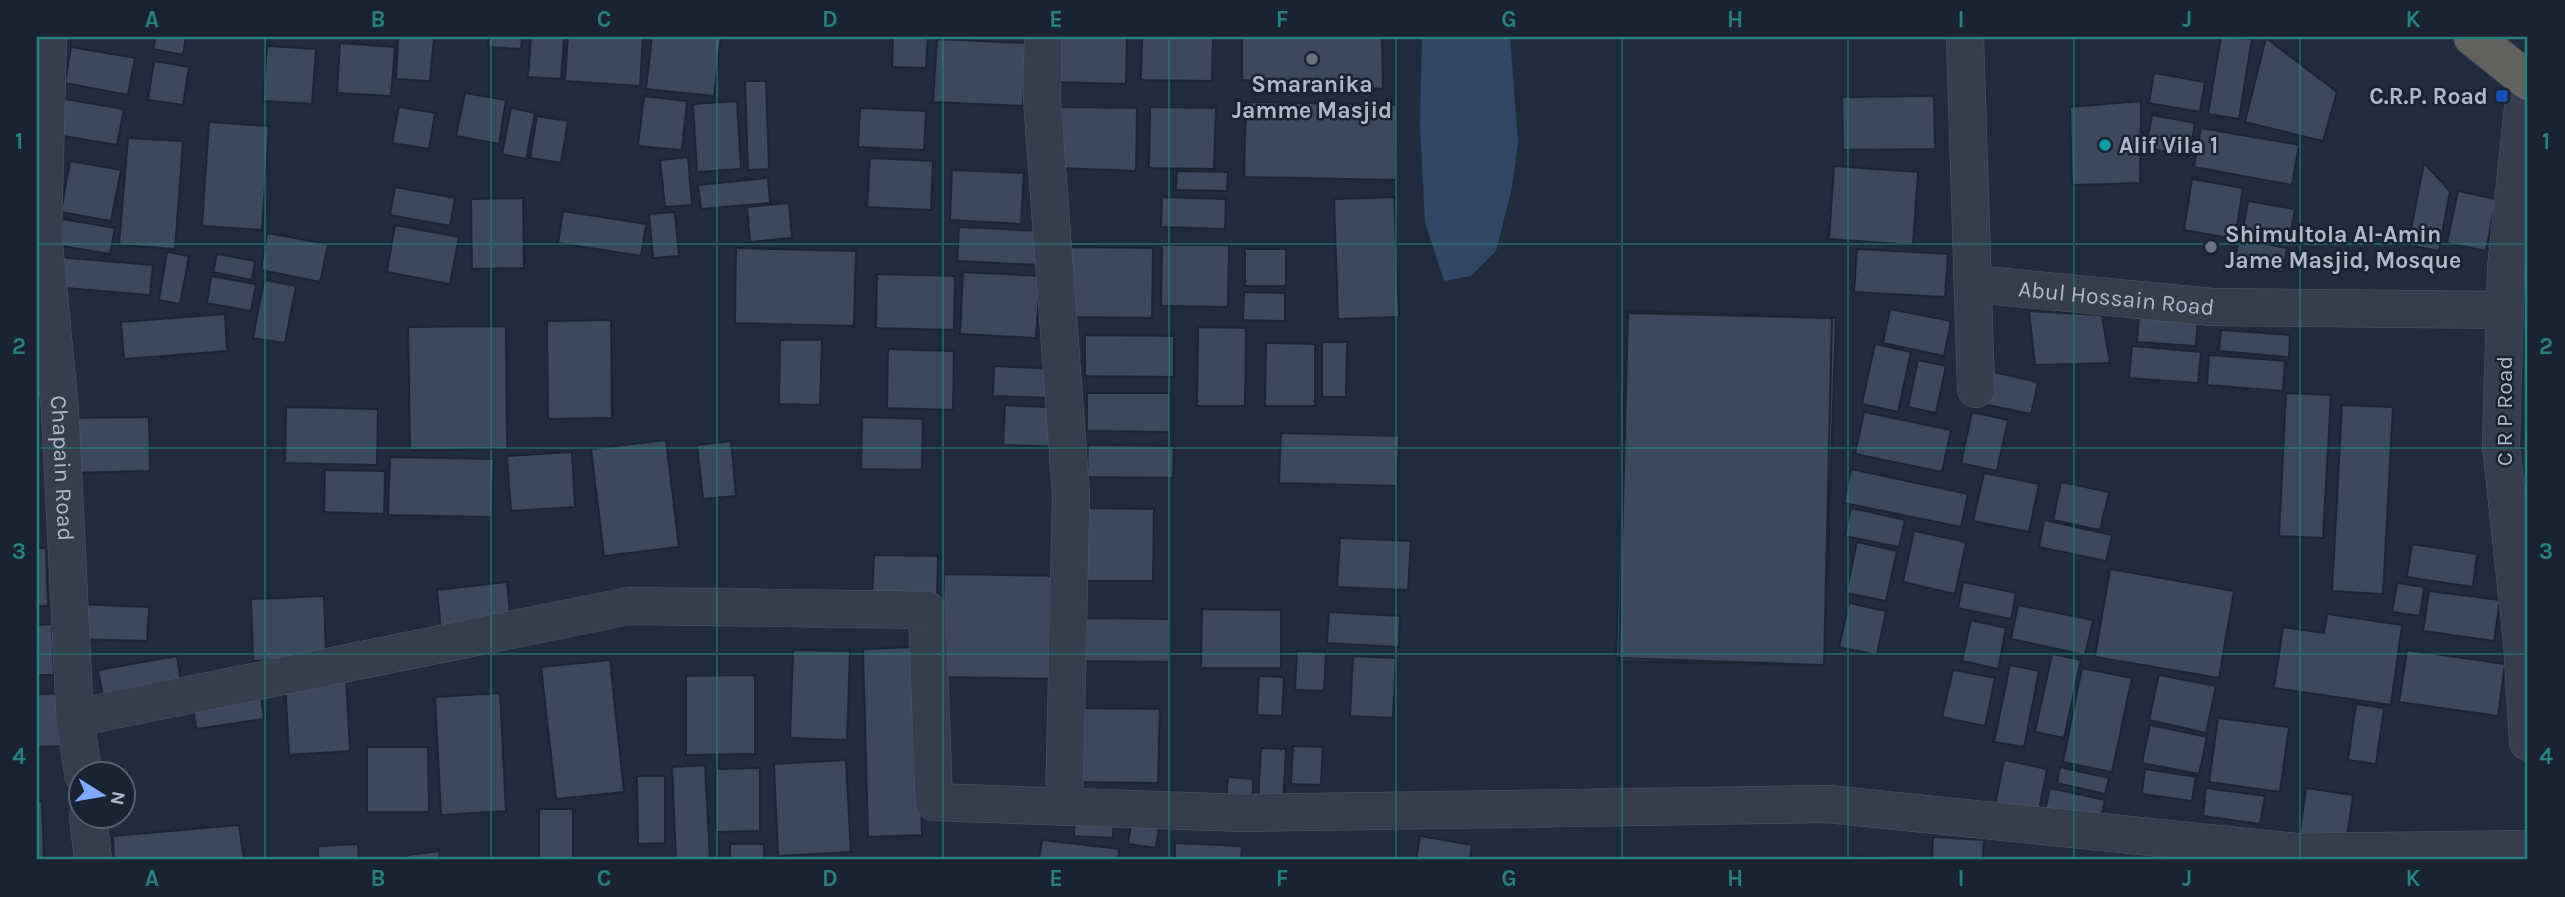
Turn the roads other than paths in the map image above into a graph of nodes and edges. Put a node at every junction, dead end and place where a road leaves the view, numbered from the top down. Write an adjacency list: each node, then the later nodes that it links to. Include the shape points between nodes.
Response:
1 (48, 37): 9 (street, Chapain Road, via 43,234)
2 (1043, 37): 13 (street, via 1042,99 1071,494)
3 (1965, 37): 6 (street)
4 (2473, 37): 5 (highway)
5 (2527, 80): 7 (street, C R P Road)
6 (1975, 284): 7 (street, Abul Hossain Road, via 2212,307); 8 (street)
7 (2505, 310): 11 (street, C R P Road, via 2501,445)
8 (1976, 389)
9 (48, 411): 10 (street, Chapain Road)
10 (75, 718): 12 (street, Chapain Road); 13 (street, via 629,606 928,610 934,802)
11 (2528, 742)
12 (81, 760)
13 (1064, 807): 15 (street, via 1244,813 1828,804 2297,852)
14 (90, 830): 16 (street)
15 (2528, 849)
16 (93, 860)

